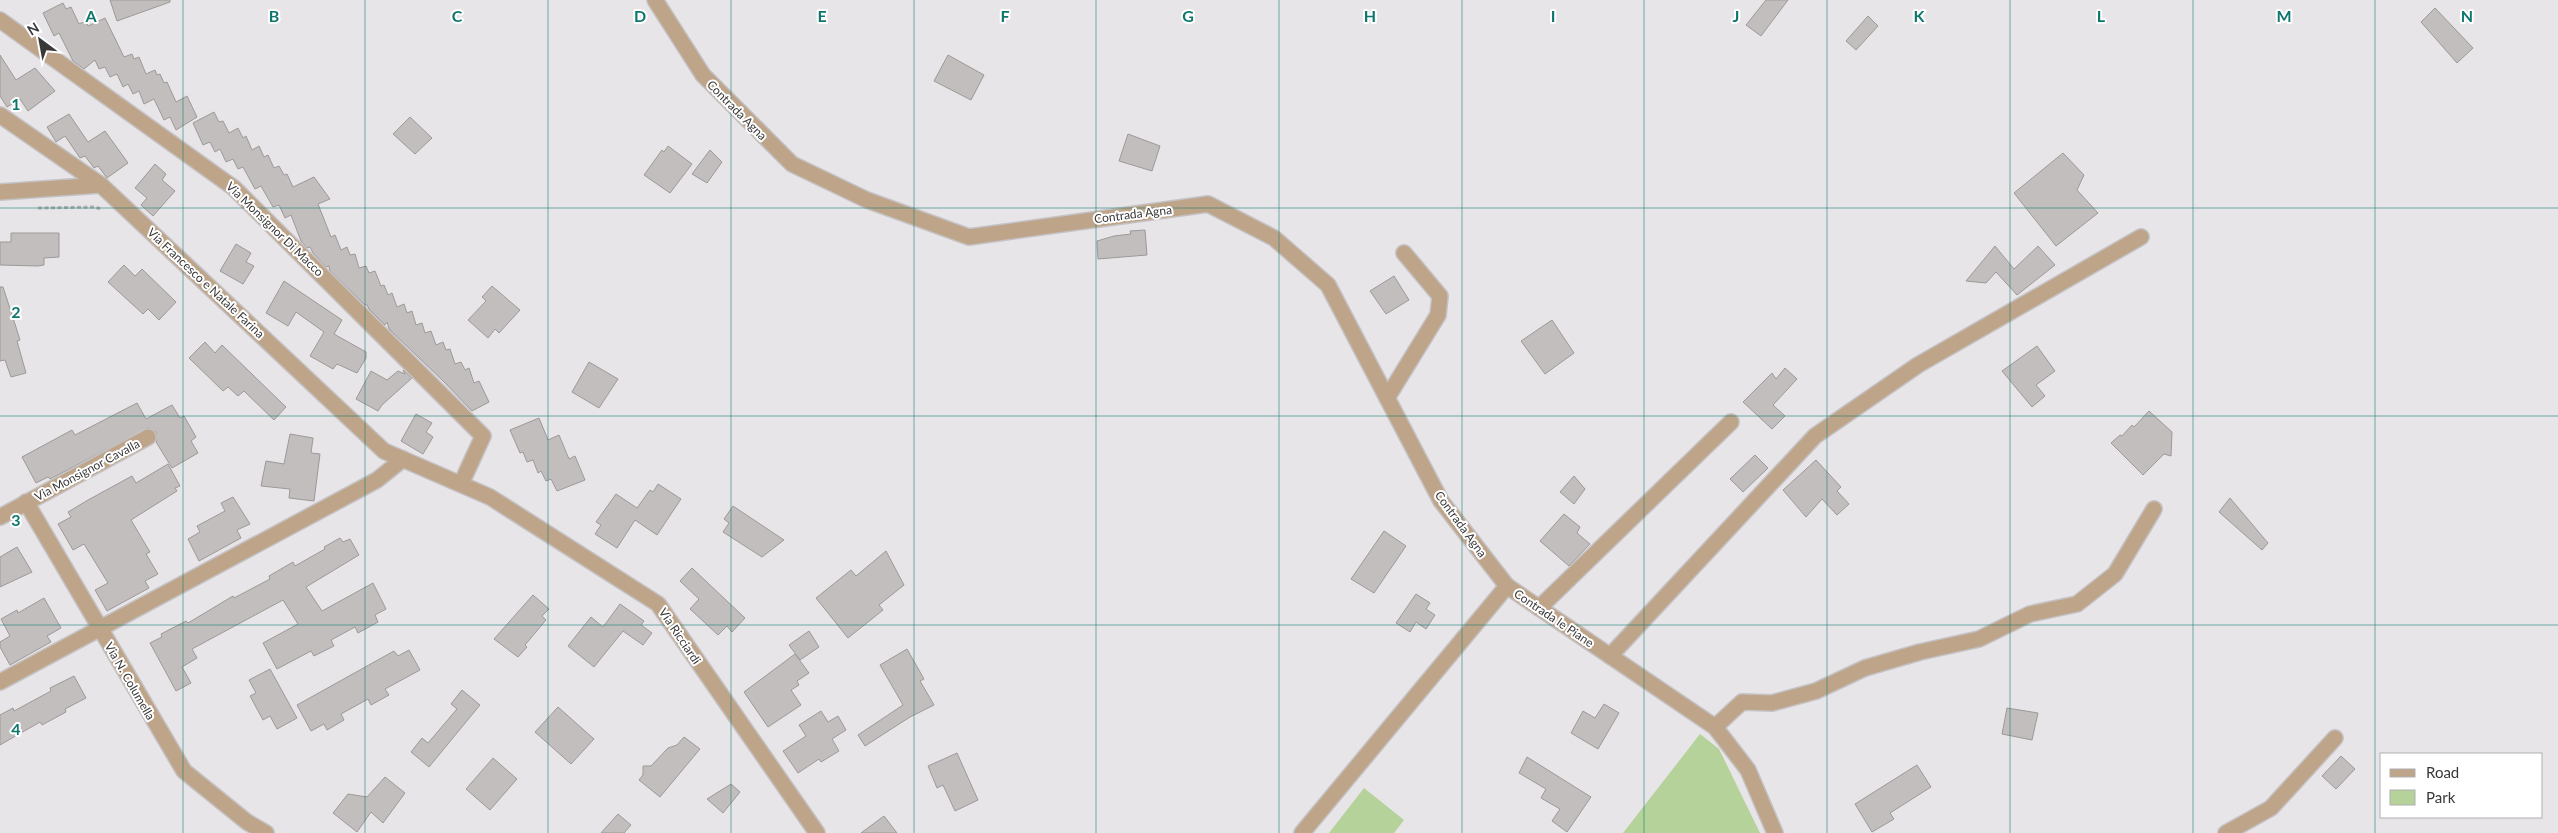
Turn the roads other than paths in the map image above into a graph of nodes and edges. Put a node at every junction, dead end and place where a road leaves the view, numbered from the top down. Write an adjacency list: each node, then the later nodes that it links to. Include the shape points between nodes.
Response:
1 (655, 0): 8 (street, Contrada Agna, via 703,75 792,164 867,200 969,237 1208,204 1274,238 1328,286)
2 (0, 20): 12 (street, Via Monsignor Di Macco, via 234,188 483,436)
3 (0, 115): 4 (street, Via Francesco e Natale Farina)
4 (101, 185): 5 (street); 11 (street, Via Francesco e Natale Farina, via 384,451)
5 (0, 192)
6 (2141, 237): 19 (street, via 1918,365 1815,436)
7 (1404, 253): 8 (street, via 1440,296 1438,315)
8 (1387, 398): 16 (street, Contrada Agna, via 1441,501)
9 (1731, 422): 17 (street)
10 (148, 437): 13 (street, Via Monsignor Cavalla)
11 (403, 459): 12 (street, Via Francesco e Natale Farina); 18 (street, via 377,480)
12 (461, 484): 24 (street, Via Ricciardi, via 490,497 658,604)
13 (26, 502): 15 (street, Via Monsignor Cavalla); 18 (street, Via N. Columella)
14 (2154, 509): 21 (street, via 2115,574 2076,604 2030,614 1979,639 1865,668 1816,691 1772,703 1742,702)
15 (0, 517)
16 (1507, 586): 17 (street, Contrada le Piane); 25 (street, Contrada le Piane)
17 (1539, 608): 19 (street, Contrada le Piane)
18 (100, 630): 20 (street); 23 (street, Via N. Columella, via 184,771 247,822)
19 (1610, 656): 21 (street, Contrada le Piane)
20 (0, 682)
21 (1714, 727): 26 (street, Contrada le Piane, via 1748,770)
22 (2335, 738): 27 (street, via 2271,808)
23 (266, 833)
24 (817, 833)
25 (1302, 833)
26 (1775, 833)
27 (2226, 833)

